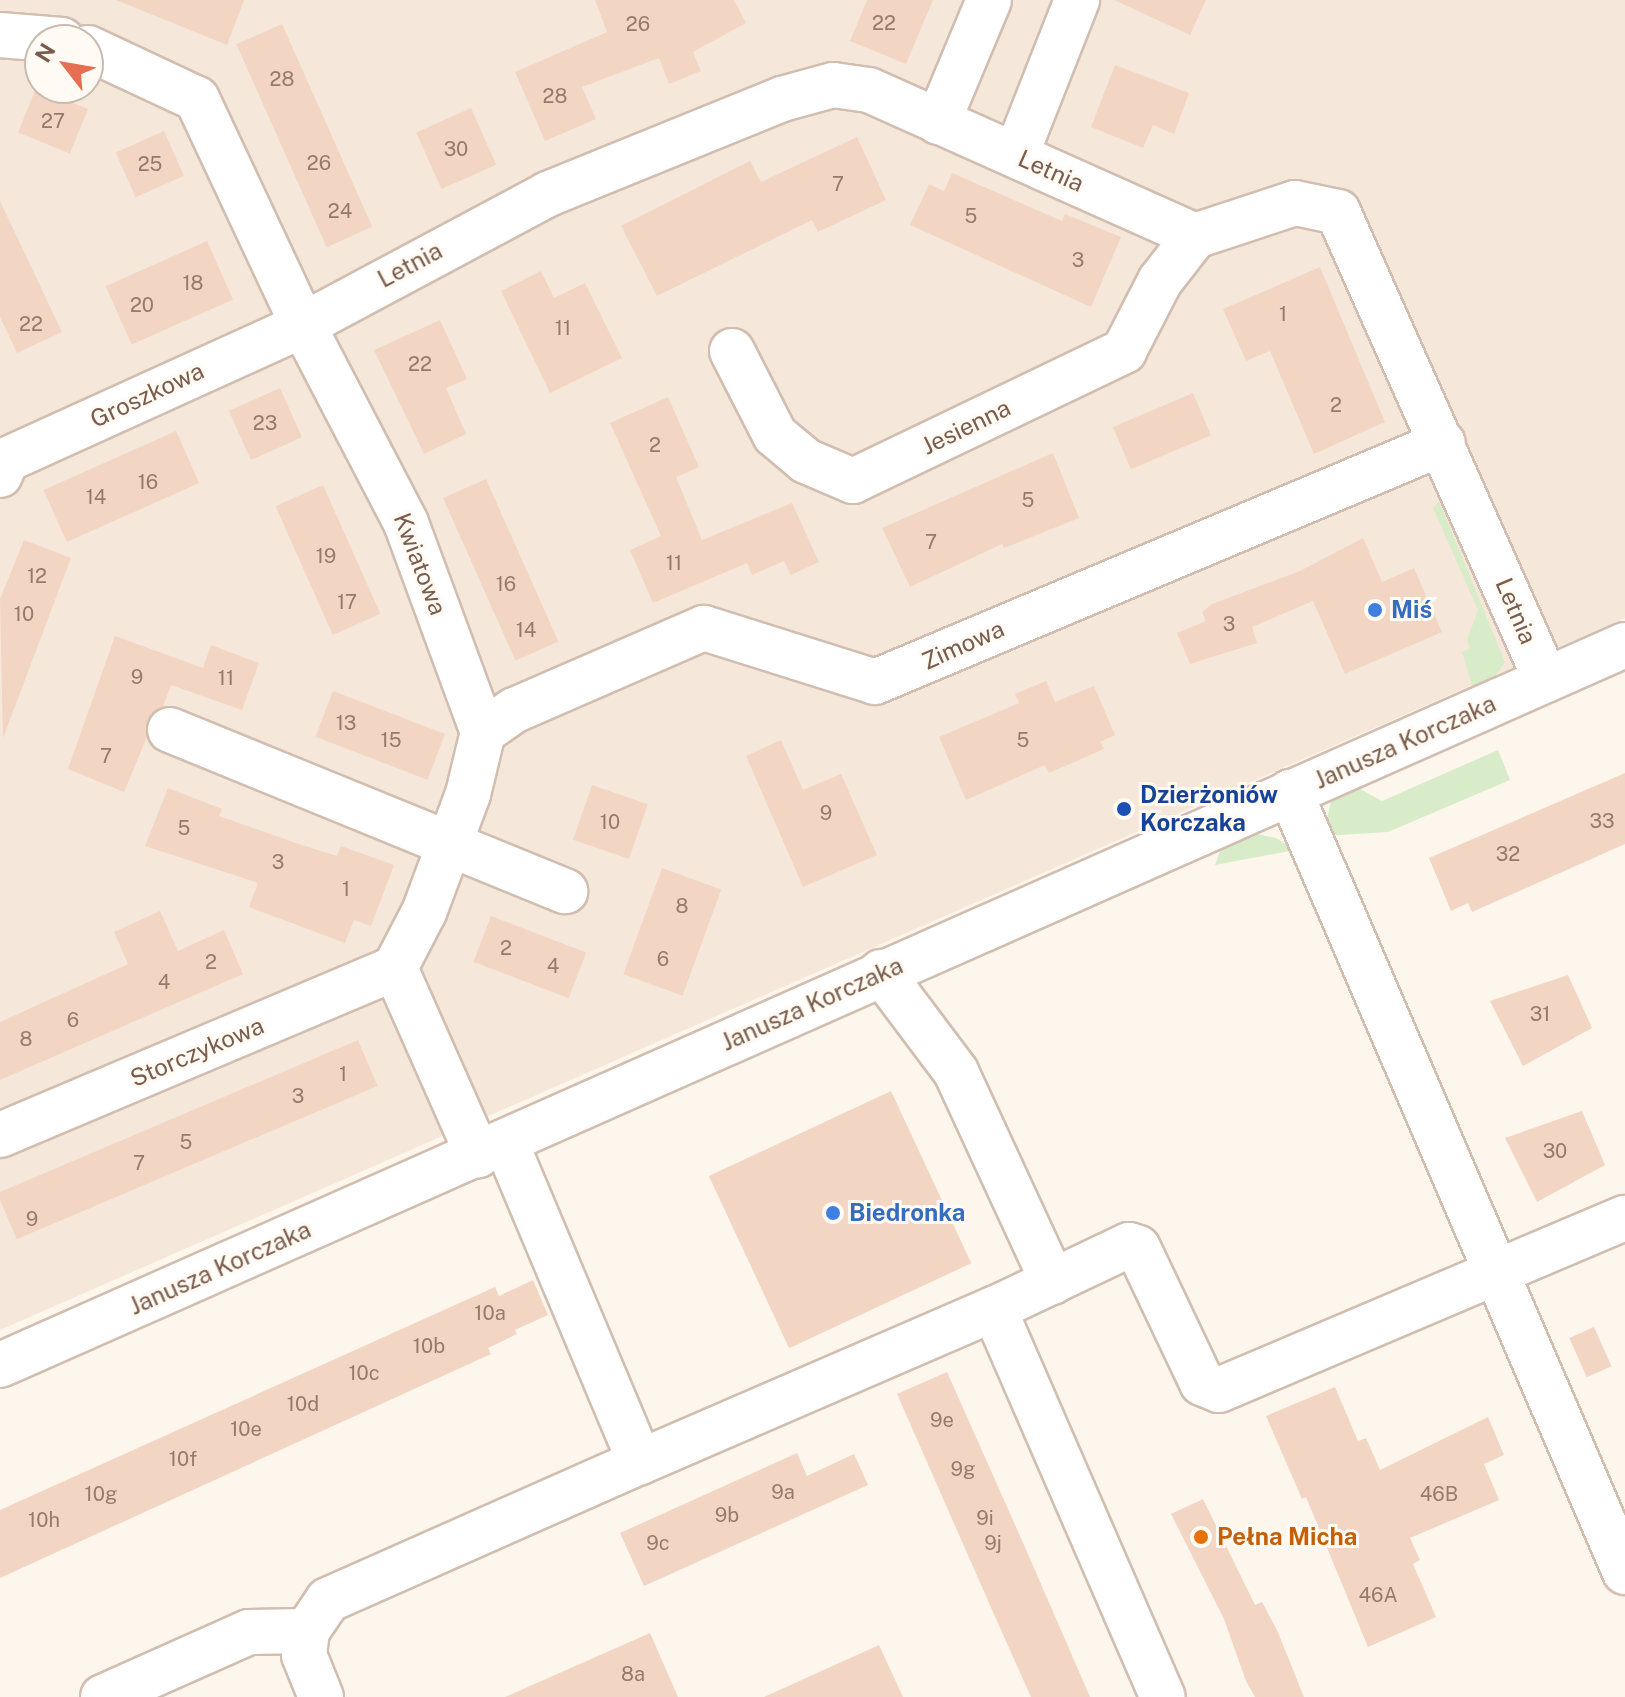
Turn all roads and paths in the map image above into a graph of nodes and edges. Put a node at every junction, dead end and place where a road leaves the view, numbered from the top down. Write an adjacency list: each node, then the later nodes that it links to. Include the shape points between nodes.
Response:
1 (989, 0): 6 (street)
2 (1077, 0): 7 (street)
3 (0, 35): 4 (street)
4 (24, 37)
5 (104, 55): 9 (street, Kwiatowa, via 197,99)
6 (938, 122): 7 (street, Letnia); 9 (street, Letnia, via 869,90 833,85 782,99 548,194)
7 (1016, 155): 8 (street, Letnia)
8 (1195, 236): 10 (street, Jesienna, via 1160,281 1124,351 853,481 806,461 775,435); 11 (street, Letnia, via 1295,203 1338,212)
9 (303, 325): 12 (street, Groszkowa); 16 (street, Kwiatowa, via 406,523)
10 (732, 351)
11 (1443, 443): 14 (street, Letnia); 16 (street, Zimowa, via 875,682 704,628 515,710)
12 (2, 460)
13 (1625, 645): 14 (street, Janusza Korczaka)
14 (1546, 680): 17 (street, Janusza Korczaka)
15 (170, 730): 18 (street)
16 (483, 732): 18 (street)
17 (1290, 792): 21 (street, Janusza Korczaka); 25 (street)
18 (448, 842): 19 (street); 20 (street, via 424,912)
19 (565, 891)
20 (395, 968): 22 (street, Storczykowa); 23 (street)
21 (881, 972): 23 (street, Janusza Korczaka); 26 (street, via 956,1072)
22 (0, 1135)
23 (492, 1149): 28 (street, Janusza Korczaka); 29 (street)
24 (1625, 1218): 25 (street)
25 (1500, 1274): 26 (street, via 1219,1390 1202,1383 1138,1248 1129,1245); 30 (street)
26 (1053, 1282): 27 (street)
27 (994, 1309): 29 (street); 34 (street)
28 (0, 1365)
29 (640, 1462): 31 (street, via 328,1600)
30 (1625, 1572)
31 (307, 1631): 32 (street, via 249,1632); 33 (street, via 304,1655)
32 (103, 1697)
33 (321, 1697)
34 (1163, 1697)

